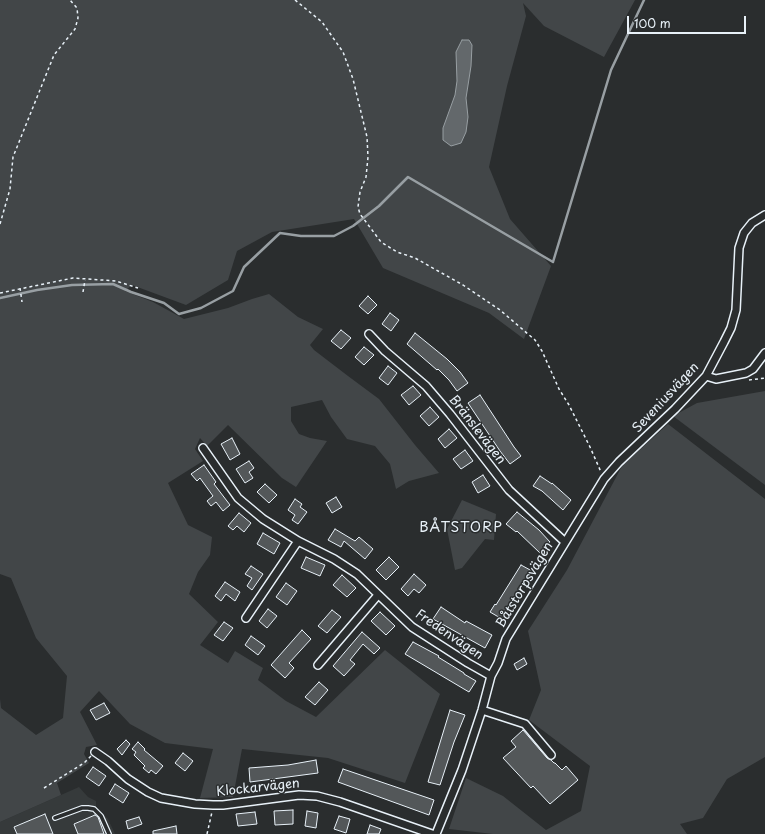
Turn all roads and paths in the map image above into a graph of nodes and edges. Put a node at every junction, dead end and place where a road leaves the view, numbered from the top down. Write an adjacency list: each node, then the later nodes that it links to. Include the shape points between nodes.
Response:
1 (70, 0): 4 (path, via 77,8 75,28 54,55 13,157 10,189)
2 (295, 0): 15 (path, via 322,22 343,52 353,79 367,137 368,157 366,177 360,192 360,214 381,242 463,285 500,310 534,340 570,405)
3 (765, 214): 13 (street, Seveniusvägen, via 752,223 744,233 739,248 736,310 731,328)
4 (0, 224)
5 (85, 279): 6 (path, via 73,278); 7 (path, via 116,281); 8 (path)
6 (20, 288): 9 (path); 10 (path)
7 (138, 288)
8 (84, 292)
9 (0, 293)
10 (22, 302)
11 (370, 334): 17 (street, Bränslevägen, via 385,351 426,386 509,490)
12 (765, 353): 13 (street, via 746,373 716,379)
13 (706, 376): 15 (street, Seveniusvägen)
14 (203, 448): 16 (street, Fredenvägen, via 238,498 263,519)
15 (604, 479): 17 (street, Båtstorpsvägen)
16 (298, 541): 18 (street, Fredenvägen, via 357,574); 19 (street)
17 (565, 542): 21 (street, Båtstorpsvägen, via 506,638)
18 (378, 595): 20 (street); 21 (street, Fredenvägen, via 412,628)
19 (246, 618)
20 (318, 665)
21 (491, 676): 22 (street, Båtstorpsvägen)
22 (482, 710): 24 (street, via 525,724); 31 (street, Båtstorpsvägen, via 462,770)
23 (95, 752): 25 (path, via 84,763); 26 (street, Klockarvägen, via 128,779 161,798)
24 (551, 755)
25 (44, 788)
26 (213, 805): 29 (path); 30 (street, Klockarvägen, via 299,795 317,796)
27 (55, 818): 28 (lane, via 82,808 94,809 101,816)
28 (109, 834)
29 (207, 834)
30 (432, 834)
31 (436, 834)

